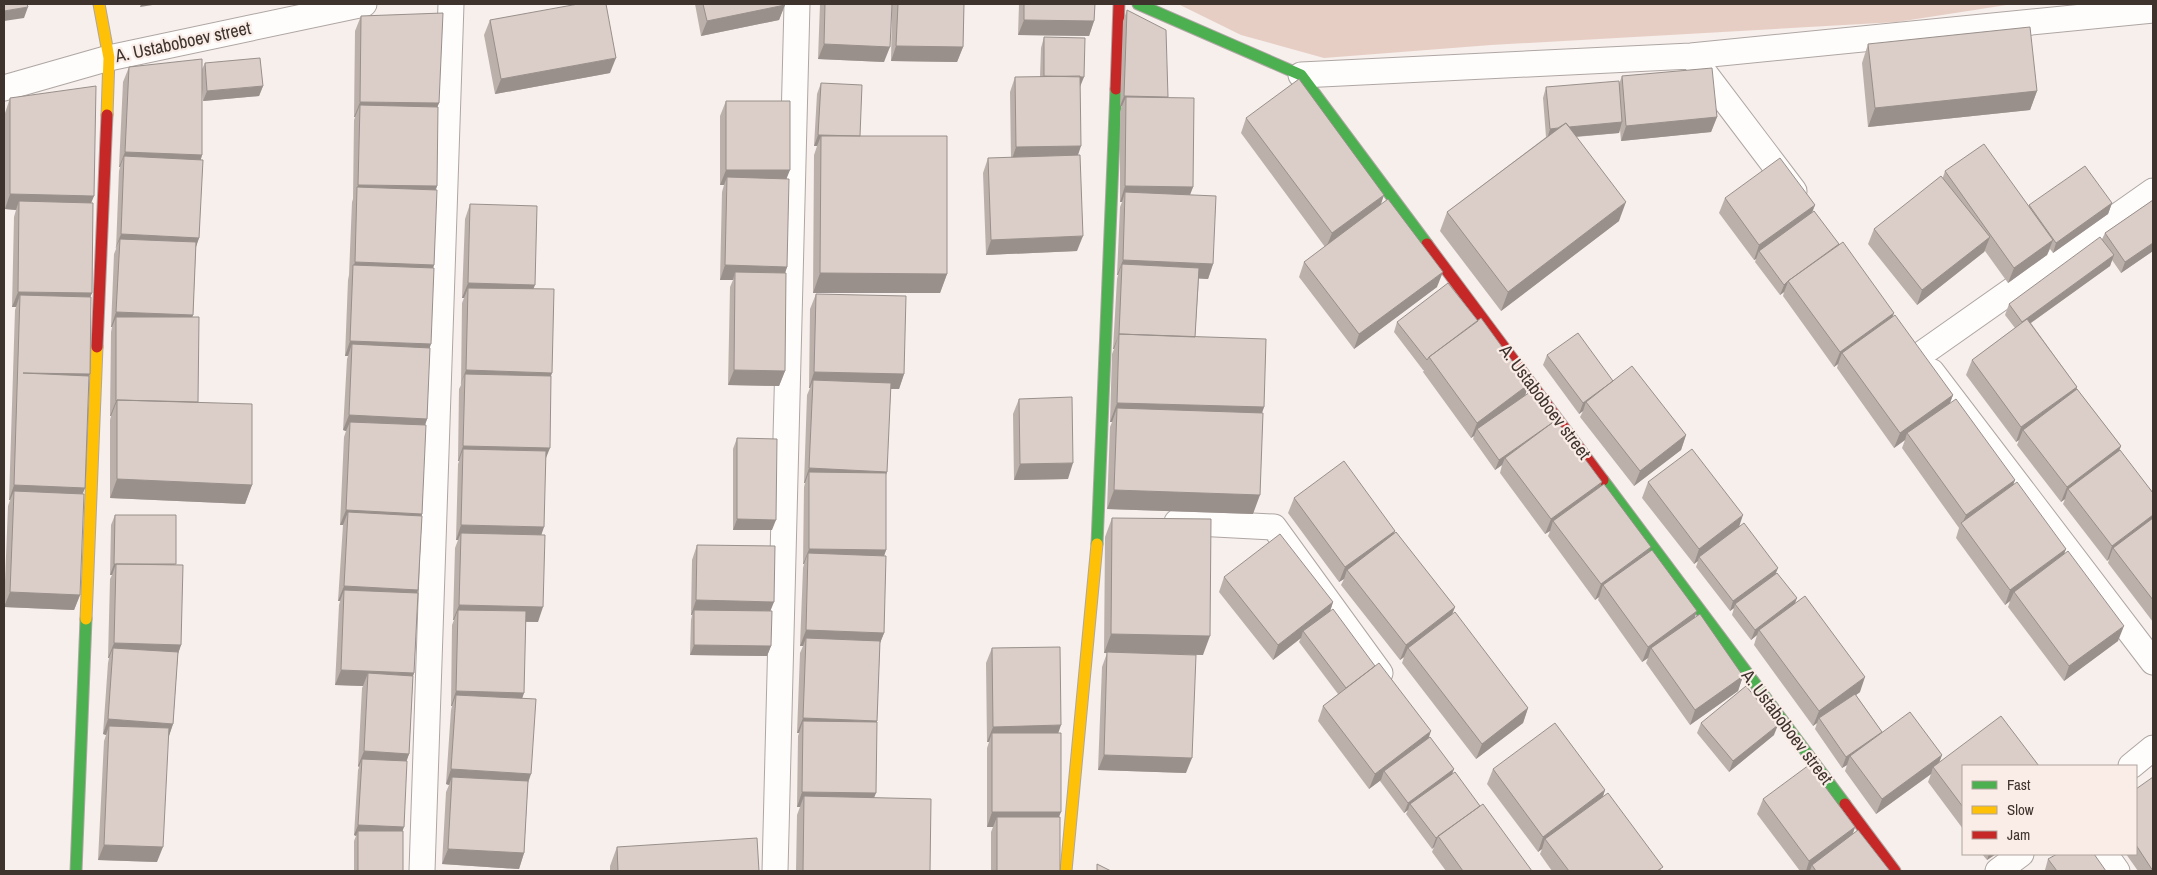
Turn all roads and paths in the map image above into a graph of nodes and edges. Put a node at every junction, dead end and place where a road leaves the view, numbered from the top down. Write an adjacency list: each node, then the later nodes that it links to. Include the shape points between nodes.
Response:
1 (99, 4): 9 (street)
2 (364, 4): 9 (street, A. Ustaboboev street)
3 (451, 4): 22 (street)
4 (797, 4): 23 (street)
5 (1119, 4): 24 (street, via 1108,519)
6 (1138, 4): 10 (street, A. Ustaboboev street)
7 (2153, 11): 8 (street)
8 (1692, 56): 10 (street); 13 (street)
9 (109, 58): 11 (street, A. Ustaboboev street); 21 (street)
10 (1300, 75): 25 (street, A. Ustaboboev street)
11 (4, 88)
12 (2153, 191): 15 (street, via 1914,347)
13 (1806, 206)
14 (1157, 521): 16 (street, via 1274,527)
15 (2153, 662)
16 (1396, 695)
17 (2153, 748): 18 (street)
18 (2132, 765)
19 (2020, 855): 26 (street)
20 (2106, 855): 27 (street)
21 (76, 871)
22 (422, 871)
23 (775, 871)
24 (1066, 871)
25 (1895, 871)
26 (1998, 871)
27 (2116, 871)

